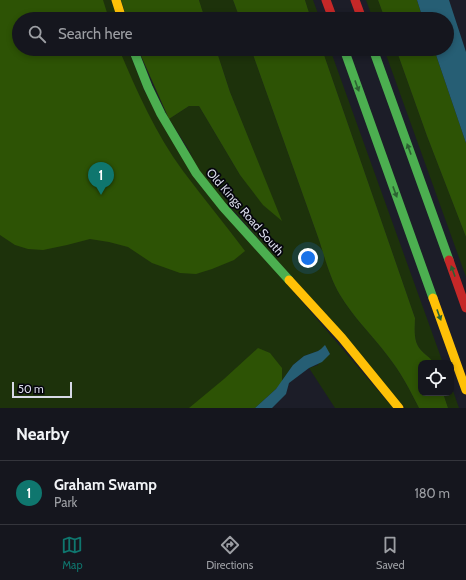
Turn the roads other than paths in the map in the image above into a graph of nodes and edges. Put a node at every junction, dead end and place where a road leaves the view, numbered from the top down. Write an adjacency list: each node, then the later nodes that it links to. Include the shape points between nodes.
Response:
1 (116, 0): 4 (main road)
2 (326, 0): 5 (main road)
3 (355, 0): 6 (main road)
4 (120, 12)
5 (330, 12)
6 (359, 12)
7 (136, 56): 12 (main road, Old Kings Road South, via 161,114 186,158 208,189 342,338)
8 (347, 56): 11 (main road, one-way to 11)
9 (376, 56): 10 (main road, one-way to 9)
10 (466, 308)
11 (466, 390)
12 (399, 408)

